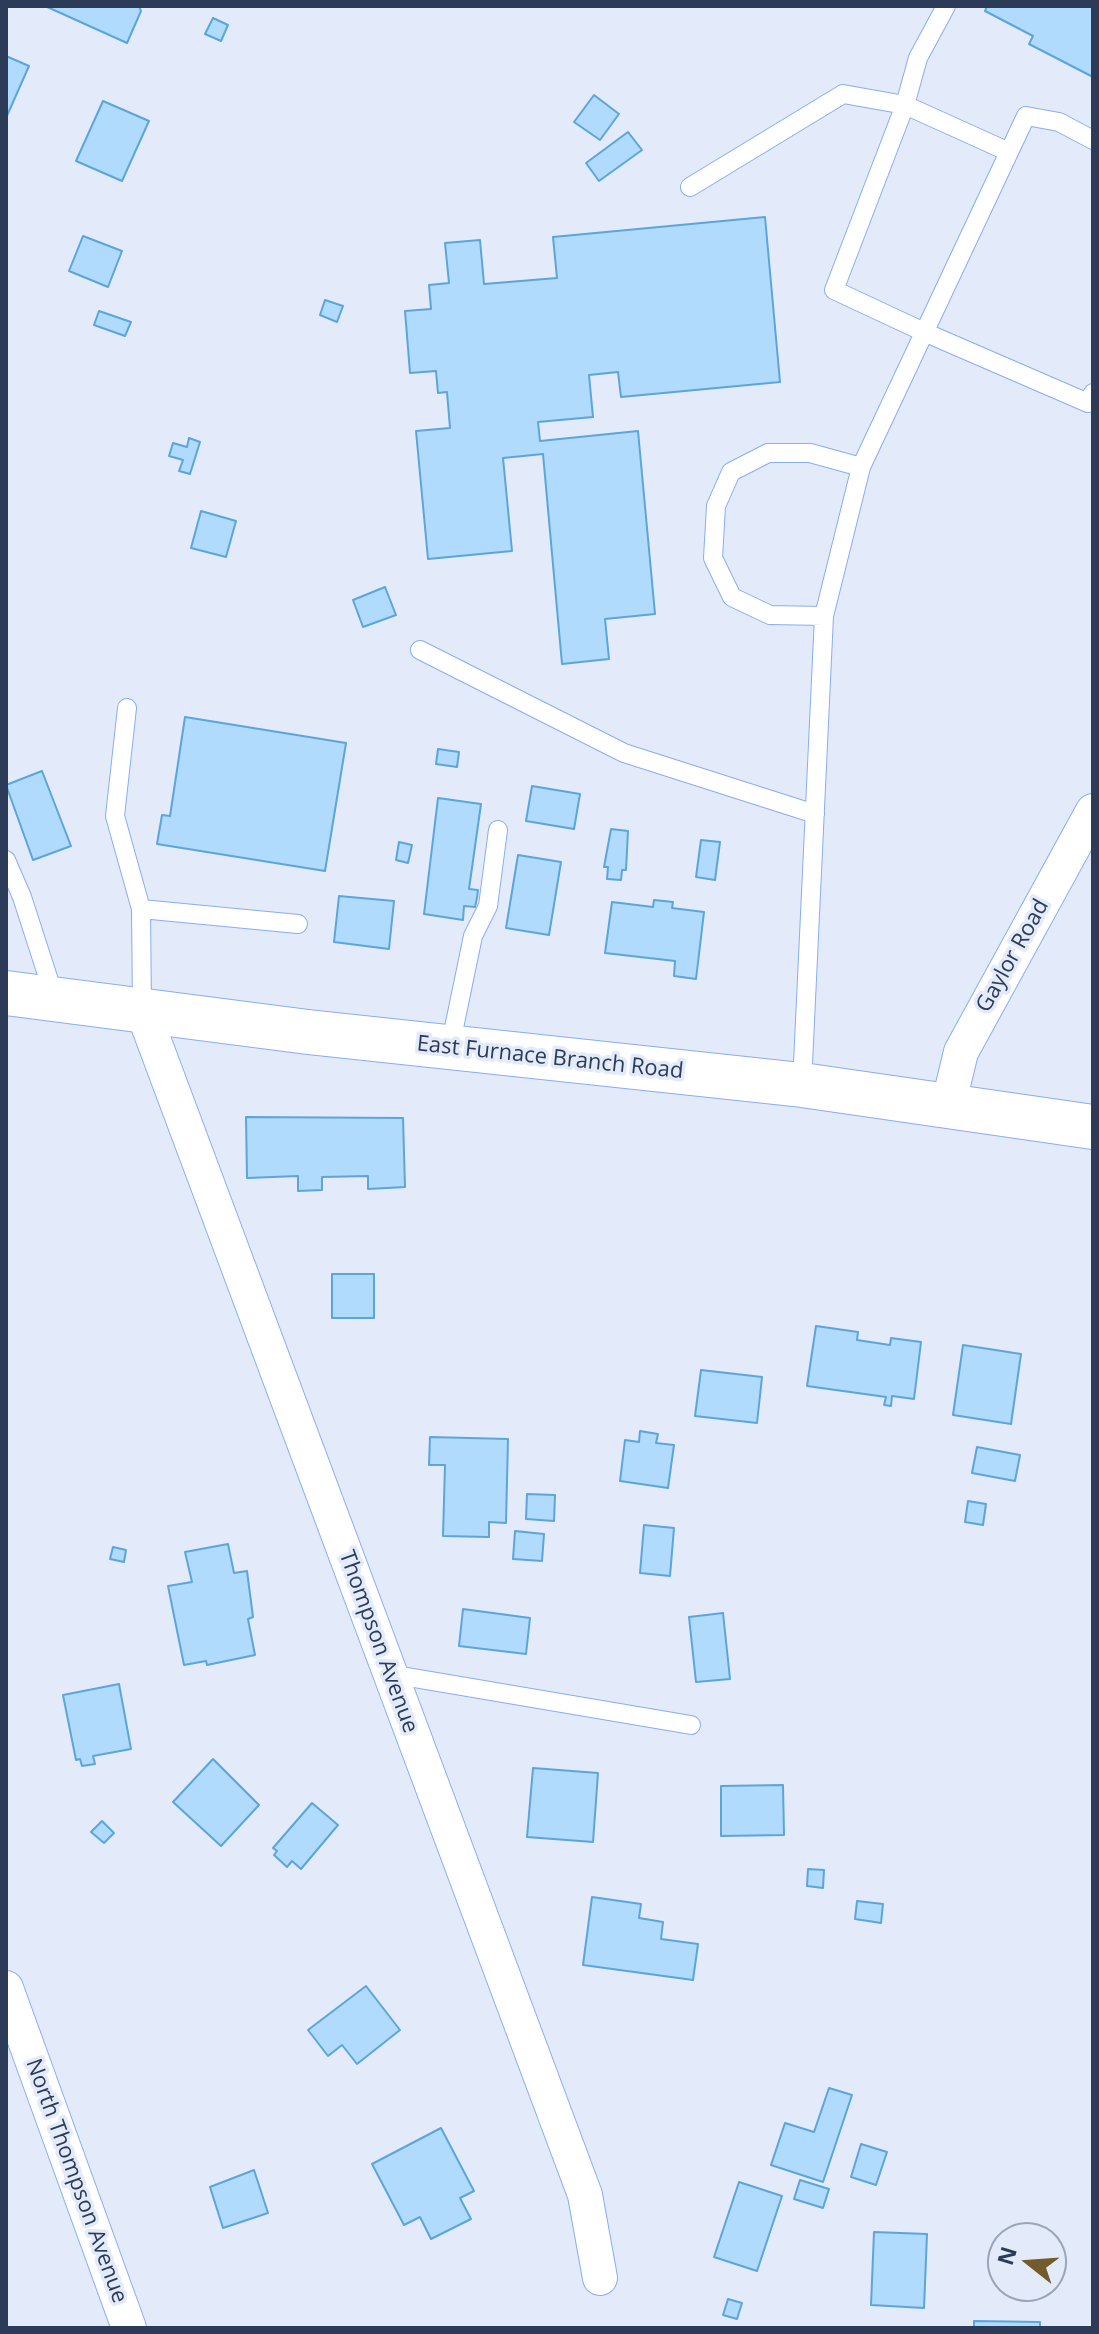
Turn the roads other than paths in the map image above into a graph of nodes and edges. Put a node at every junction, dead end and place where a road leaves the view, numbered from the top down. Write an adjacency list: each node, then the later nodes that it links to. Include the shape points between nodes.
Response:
1 (946, 6): 2 (lane, via 918,58)
2 (905, 105): 4 (lane); 5 (lane, via 843,94); 6 (lane, via 834,290)
3 (1093, 140): 4 (lane, via 1059,122 1026,116)
4 (1009, 152): 6 (lane)
5 (690, 187)
6 (924, 332): 7 (lane, via 1088,403); 8 (lane)
7 (1093, 393)
8 (861, 467): 9 (lane); 9 (lane, via 810,453 768,453 731,472 716,506 713,558 732,597 770,615)
9 (824, 616): 13 (lane)
10 (420, 650): 13 (lane, via 624,753)
11 (127, 708): 16 (lane, via 115,816)
12 (1093, 811): 23 (street, Gaylor Road, via 961,1052)
13 (815, 814): 22 (lane)
14 (498, 830): 21 (lane, via 488,906 473,936)
15 (6, 860): 19 (lane)
16 (141, 909): 17 (lane); 20 (lane)
17 (298, 924)
18 (6, 993): 19 (main road, East Furnace Branch Road)
19 (55, 999): 20 (main road, East Furnace Branch Road)
20 (142, 1009): 21 (main road, East Furnace Branch Road); 25 (street, Thompson Avenue)
21 (450, 1047): 22 (main road, East Furnace Branch Road)
22 (802, 1085): 23 (main road, East Furnace Branch Road)
23 (948, 1106): 24 (main road, East Furnace Branch Road)
24 (1093, 1127)
25 (390, 1674): 26 (lane); 28 (street, Thompson Avenue, via 585,2195)
26 (691, 1725)
27 (6, 1988): 29 (street, North Thompson Avenue)
28 (600, 2278)
29 (129, 2328)

